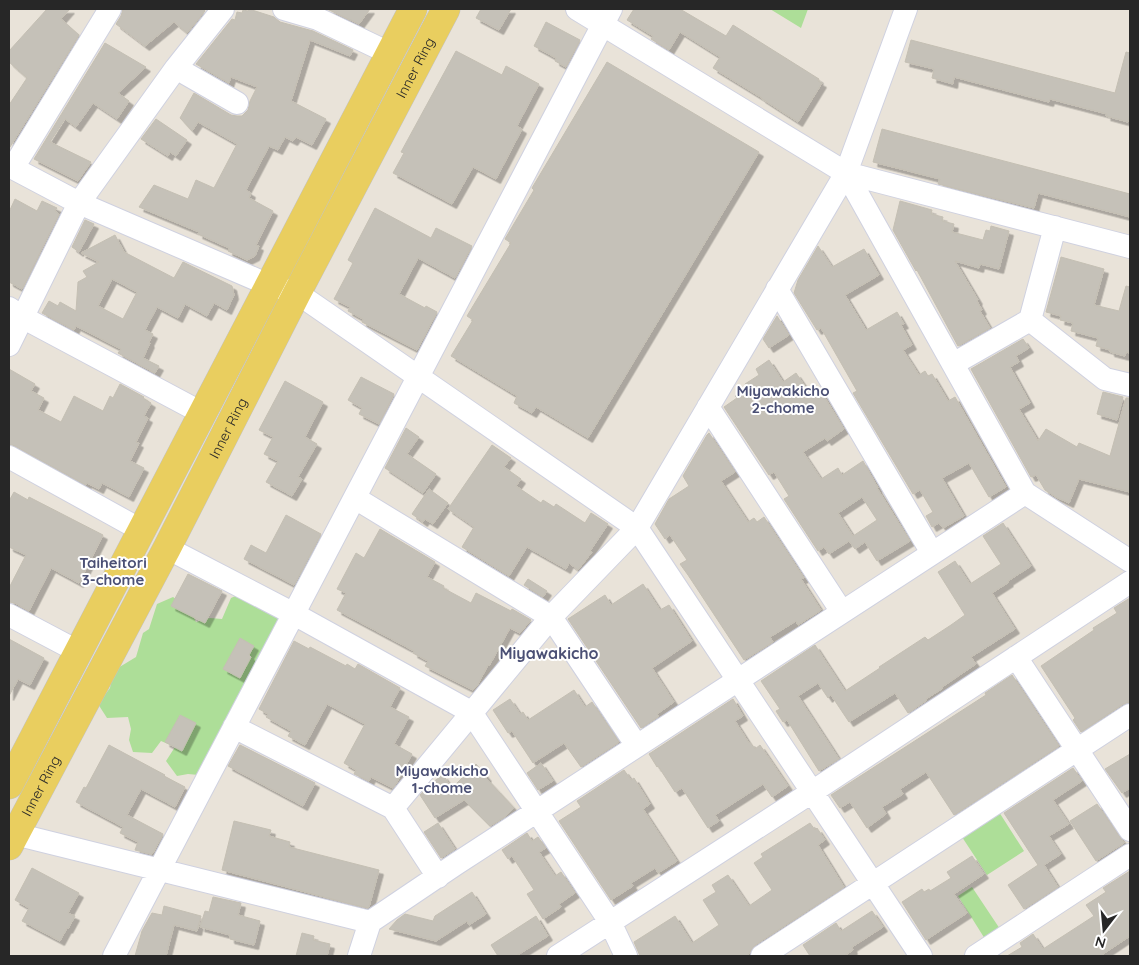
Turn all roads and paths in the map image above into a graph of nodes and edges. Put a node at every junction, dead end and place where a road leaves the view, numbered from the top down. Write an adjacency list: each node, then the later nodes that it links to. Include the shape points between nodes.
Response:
1 (110, 9): 12 (street)
2 (223, 9): 10 (street)
3 (284, 9): 9 (street, via 318,19)
4 (413, 9): 9 (main road, Inner Ring)
5 (446, 9): 19 (main road, Inner Ring)
6 (577, 9): 8 (street)
7 (906, 9): 13 (street)
8 (606, 16): 13 (street); 24 (street)
9 (389, 53): 17 (main road, Inner Ring)
10 (176, 68): 11 (street); 14 (street)
11 (237, 103)
12 (11, 167): 14 (street)
13 (846, 173): 15 (street); 18 (street); 23 (street)
14 (80, 203): 17 (street); 20 (street)
15 (1055, 227): 16 (street); 21 (street)
16 (1130, 247)
17 (269, 285): 19 (street); 27 (main road, Inner Ring)
18 (777, 290): 26 (street); 34 (street)
19 (297, 293): 24 (street); 33 (main road, Inner Ring)
20 (16, 312): 22 (street); 27 (street)
21 (1030, 320): 23 (street); 25 (street, via 1105,379)
22 (9, 345)
23 (953, 364): 29 (street)
24 (418, 377): 30 (street); 31 (street)
25 (1130, 385)
26 (708, 407): 31 (street); 37 (street)
27 (202, 413): 32 (main road, Inner Ring)
28 (9, 457): 32 (street)
29 (1026, 493): 34 (street); 35 (street)
30 (355, 498): 38 (street); 40 (street)
31 (637, 528): 40 (street); 43 (street)
32 (141, 530): 41 (main road, Inner Ring)
33 (167, 548): 38 (street); 54 (main road, Inner Ring)
34 (932, 553): 37 (street)
35 (1130, 561)
36 (1130, 582): 42 (street)
37 (842, 612): 43 (street)
38 (294, 614): 44 (street); 46 (street)
39 (9, 615): 41 (street)
40 (551, 617): 44 (street); 47 (street)
41 (79, 652): 49 (main road, Inner Ring)
42 (1016, 657): 48 (street); 50 (street)
43 (738, 680): 47 (street); 50 (street)
44 (471, 712): 51 (street); 52 (street)
45 (1130, 715): 48 (street)
46 (234, 727): 51 (street); 56 (street)
47 (638, 746): 52 (street)
48 (1077, 750): 53 (street); 58 (street)
49 (9, 785)
50 (812, 792): 58 (street); 60 (street)
51 (392, 808): 57 (street)
52 (537, 812): 57 (street); 60 (street)
53 (1130, 830)
54 (12, 840): 56 (street)
55 (1130, 855): 67 (street)
56 (159, 870): 59 (street); 62 (street)
57 (438, 877): 59 (street)
58 (873, 884): 61 (street); 66 (street)
59 (370, 922): 63 (street)
60 (610, 922): 64 (street); 65 (street)
61 (769, 954)
62 (114, 956)
63 (359, 956)
64 (558, 956)
65 (626, 956)
66 (921, 956)
67 (976, 956)

